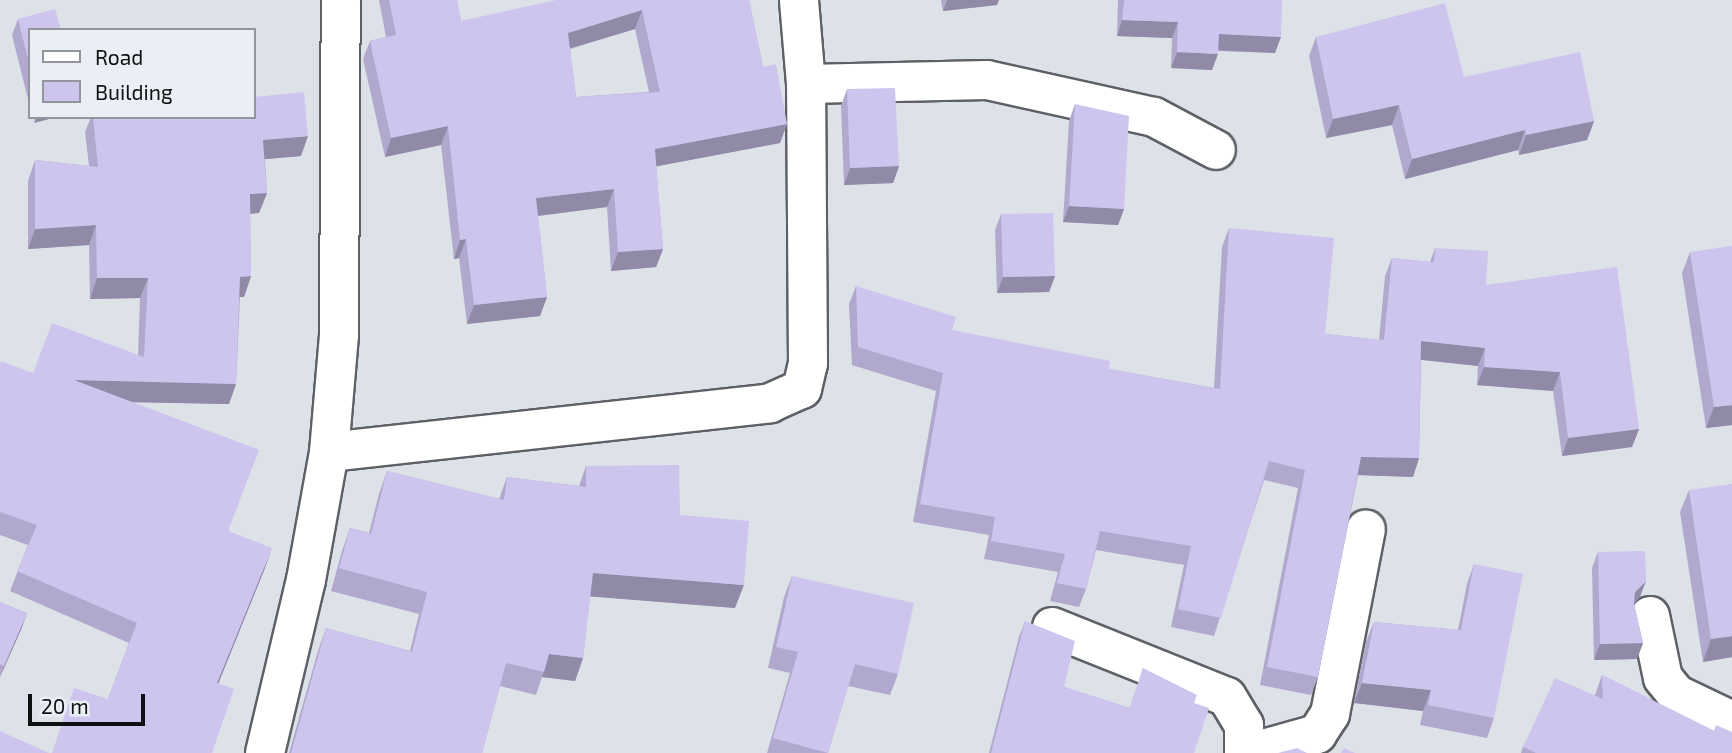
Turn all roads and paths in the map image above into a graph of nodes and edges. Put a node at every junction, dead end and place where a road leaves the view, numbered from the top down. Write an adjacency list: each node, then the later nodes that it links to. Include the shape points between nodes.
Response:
1 (341, 0): 5 (street, via 339,335)
2 (799, 0): 3 (street)
3 (806, 84): 4 (street, via 987,80 1154,117); 5 (street, via 808,365 802,388 770,403)
4 (1216, 150)
5 (329, 452): 10 (street, via 306,580)
6 (1366, 529): 11 (street, via 1330,714 1317,734)
7 (1650, 616): 9 (street, via 1663,678 1676,694)
8 (1052, 627): 11 (street, via 1227,698 1244,726)
9 (1732, 721)
10 (265, 753)
11 (1247, 753)

